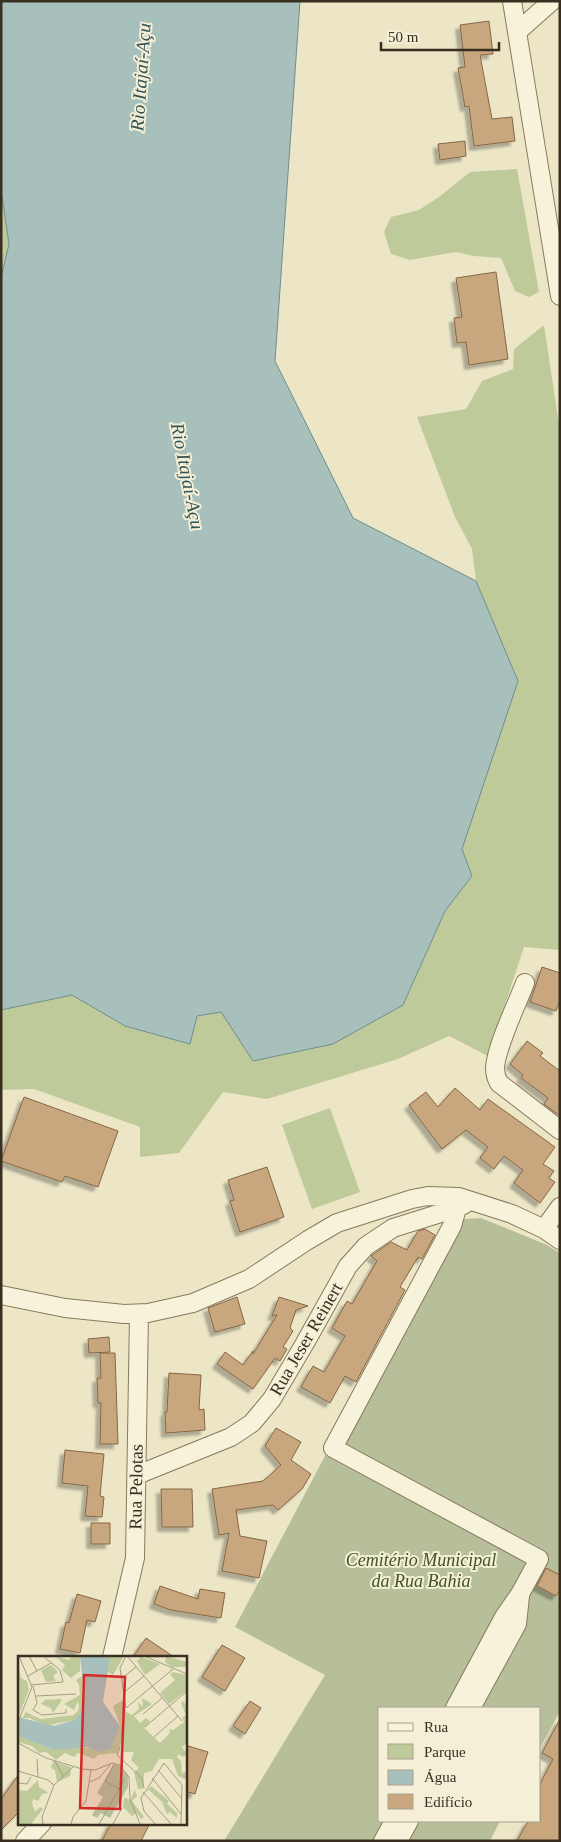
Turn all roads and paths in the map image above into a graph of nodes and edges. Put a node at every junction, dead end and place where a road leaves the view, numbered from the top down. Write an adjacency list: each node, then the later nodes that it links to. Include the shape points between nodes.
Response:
1 (512, 1): 3 (street)
2 (552, 1): 3 (street)
3 (517, 32): 4 (street)
4 (554, 221): 5 (street)
5 (560, 296)
6 (525, 983): 7 (street, via 503,1039 495,1075 499,1083)
7 (560, 1130)
8 (464, 1205): 10 (street, via 512,1214); 13 (street, via 459,1197 428,1196 346,1220 308,1240 249,1279 193,1303); 14 (street, Rua Jeser Reinert, via 392,1228 366,1246 348,1266 272,1398 252,1423 231,1437); 15 (street, via 333,1448 539,1559)
9 (560, 1207): 10 (street)
10 (544, 1229): 11 (street)
11 (560, 1240)
12 (1, 1295): 13 (street, via 65,1308)
13 (139, 1314): 14 (street, Rua Pelotas)
14 (137, 1475): 16 (street, Rua Pelotas, via 136,1558)
15 (510, 1620): 17 (street); 18 (street)
16 (112, 1656)
17 (456, 1707)
18 (471, 1707)
19 (393, 1822): 23 (street)
20 (408, 1822): 24 (street)
21 (41, 1824): 22 (street)
22 (25, 1841)
23 (383, 1841)
24 (398, 1841)

